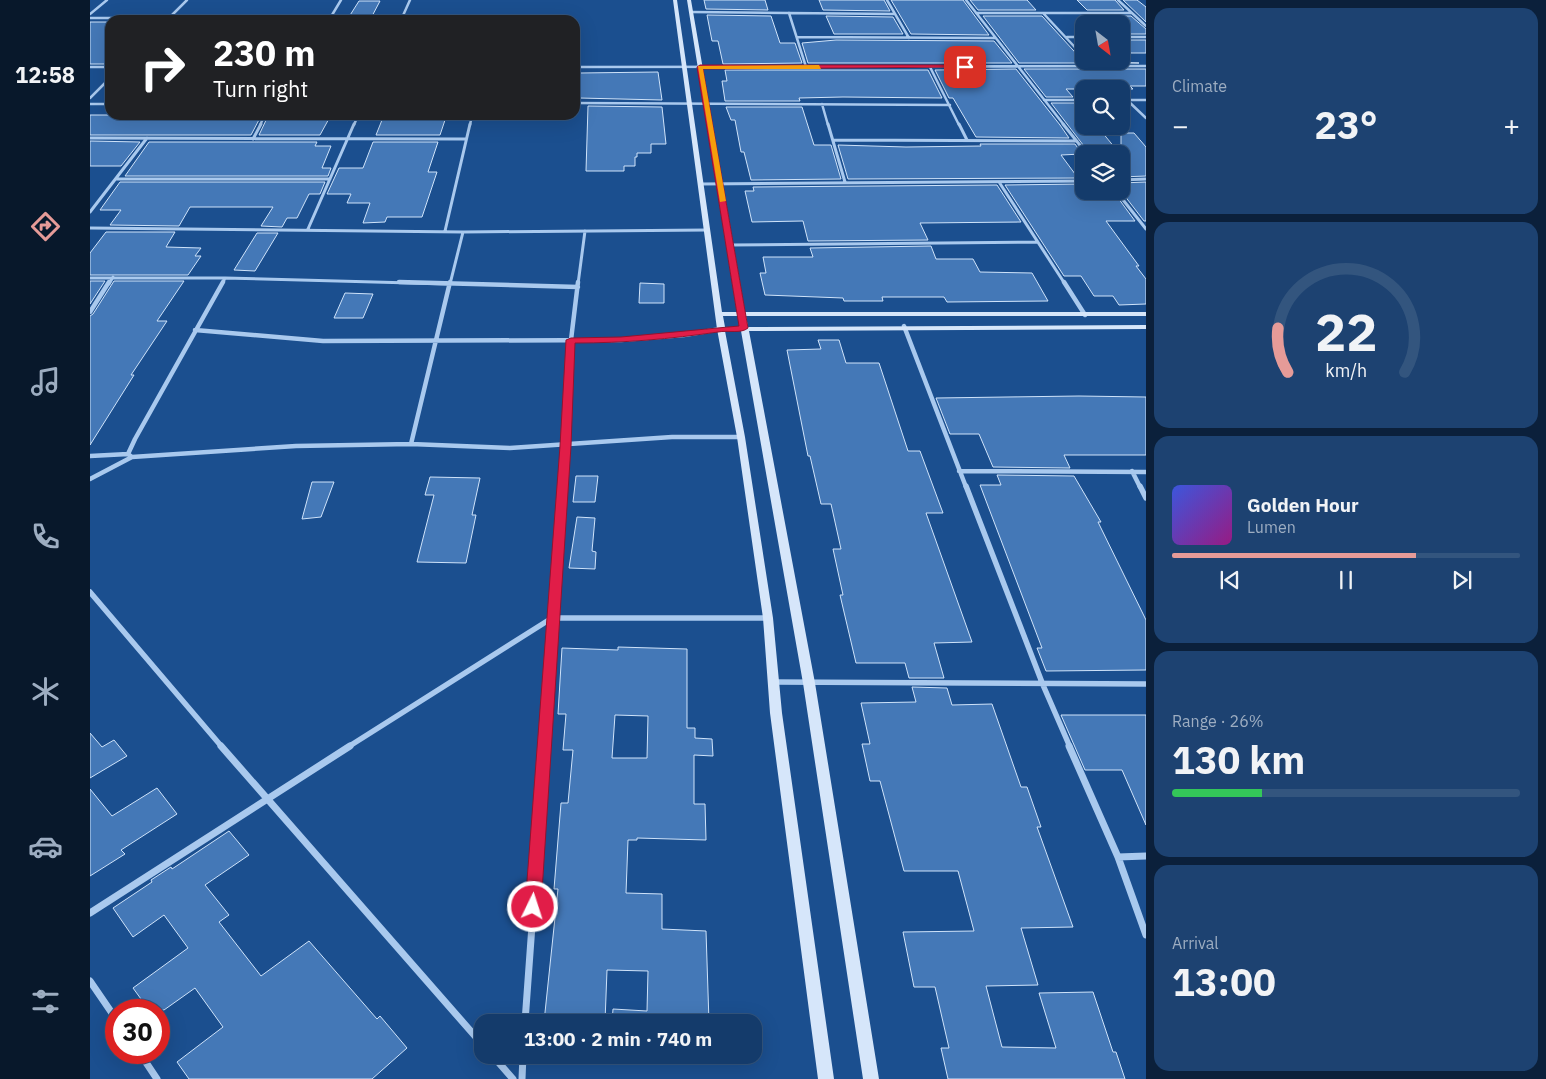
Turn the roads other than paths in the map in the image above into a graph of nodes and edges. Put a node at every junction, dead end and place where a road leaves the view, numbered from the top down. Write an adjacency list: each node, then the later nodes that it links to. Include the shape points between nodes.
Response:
1 (107, 0): 19 (street)
2 (187, 0): 16 (street)
3 (341, 0): 17 (street)
4 (410, 0): 18 (street)
5 (675, 0): 36 (street)
6 (689, 0): 10 (street)
7 (887, 0): 15 (street)
8 (966, 0): 12 (street)
9 (1118, 0): 14 (street)
10 (691, 12): 11 (street); 37 (street)
11 (789, 13): 15 (street); 22 (street)
12 (976, 13): 13 (street); 28 (street)
13 (1043, 13): 14 (street); 23 (street)
14 (1132, 13): 21 (street)
15 (895, 14): 27 (street)
16 (172, 15)
17 (332, 15)
18 (403, 15)
19 (90, 16): 20 (street)
20 (105, 17)
21 (1146, 26)
22 (797, 37): 27 (street); 38 (street)
23 (1067, 37): 24 (street); 29 (street)
24 (1075, 37)
25 (1130, 37): 26 (street)
26 (1146, 37)
27 (909, 38): 28 (street)
28 (995, 38): 40 (street)
29 (1075, 46)
30 (1075, 65): 40 (street)
31 (1130, 66): 32 (street)
32 (1146, 66)
33 (90, 67): 34 (street)
34 (105, 67)
35 (580, 67): 36 (street)
36 (685, 67): 37 (street); 47 (street)
37 (700, 67): 38 (street); 49 (street)
38 (806, 67): 39 (street)
39 (930, 67): 40 (street); 54 (street)
40 (1018, 67): 43 (street)
41 (105, 83): 42 (street)
42 (90, 98)
43 (1044, 100): 44 (street); 66 (street)
44 (1075, 100)
45 (1130, 100): 46 (street)
46 (1146, 100)
47 (690, 102): 48 (street); 49 (street); 75 (street)
48 (580, 103)
49 (706, 103): 53 (street); 76 (street)
50 (1130, 103): 55 (street)
51 (90, 104): 52 (street)
52 (105, 104)
53 (822, 104): 54 (street); 64 (street)
54 (950, 105): 65 (street)
55 (1146, 118)
56 (262, 120): 61 (street)
57 (356, 120): 62 (street)
58 (471, 120): 63 (street)
59 (90, 138): 60 (street)
60 (147, 138): 61 (street); 68 (street)
61 (253, 138): 62 (street)
62 (348, 139): 63 (street); 69 (street)
63 (466, 139): 83 (street)
64 (833, 140): 65 (street); 73 (street)
65 (967, 140): 66 (street)
66 (1077, 141): 67 (street)
67 (1080, 145)
68 (116, 179): 69 (street); 78 (street)
69 (330, 179): 81 (street)
70 (1146, 179): 71 (street)
71 (1130, 180)
72 (1075, 181): 74 (street)
73 (845, 182): 74 (street); 76 (street)
74 (999, 182): 86 (street)
75 (701, 184): 76 (street); 82 (street)
76 (720, 185): 87 (street)
77 (1123, 200): 80 (street)
78 (90, 212)
79 (90, 228): 81 (street)
80 (1146, 229)
81 (308, 230): 83 (street)
82 (707, 230): 84 (street); 94 (street)
83 (445, 231): 85 (street)
84 (585, 231): 85 (street); 92 (street)
85 (463, 232): 91 (street)
86 (1037, 242): 87 (street); 97 (street)
87 (730, 246): 95 (street)
88 (114, 277): 89 (street); 90 (street); 93 (street)
89 (90, 278)
90 (225, 278): 91 (street); 102 (street)
91 (451, 284): 92 (street); 104 (street)
92 (578, 287): 103 (street)
93 (90, 312)
94 (719, 314): 95 (street); 100 (street)
95 (742, 314): 97 (street); 101 (street)
96 (1146, 314): 97 (street)
97 (1085, 315)
98 (904, 326): 99 (street); 101 (street); 110 (street)
99 (1146, 327)
100 (721, 328): 101 (street); 103 (street, via 684,335); 105 (street)
101 (744, 328): 119 (street)
102 (195, 330): 104 (street, via 323,341); 108 (street)
103 (571, 340): 104 (street); 107 (street)
104 (435, 341): 106 (street)
105 (741, 437): 107 (street, via 672,438); 117 (street)
106 (411, 444): 107 (street, via 510,448); 108 (street)
107 (566, 446): 116 (street)
108 (130, 455): 109 (street); 113 (street)
109 (90, 456)
110 (959, 470): 111 (street); 121 (street)
111 (1132, 472): 112 (street); 114 (street)
112 (1146, 472)
113 (90, 479)
114 (1146, 498)
115 (90, 592): 122 (street)
116 (552, 618): 117 (street); 122 (street); 129 (street)
117 (768, 618): 118 (street)
118 (773, 682): 119 (street); 137 (street)
119 (809, 683): 121 (street); 138 (street)
120 (1146, 684): 121 (street)
121 (1043, 685): 123 (street)
122 (266, 799): 125 (street); 130 (street)
123 (1118, 856): 124 (street); 126 (street)
124 (1146, 856)
125 (90, 913)
126 (1146, 936)
127 (90, 981): 128 (street)
128 (105, 1003)
129 (526, 1014)
130 (474, 1035)
131 (147, 1064): 134 (street)
132 (500, 1064): 135 (street)
133 (523, 1064): 136 (street)
134 (157, 1079)
135 (513, 1079)
136 (522, 1079)
137 (826, 1079)
138 (871, 1079)

